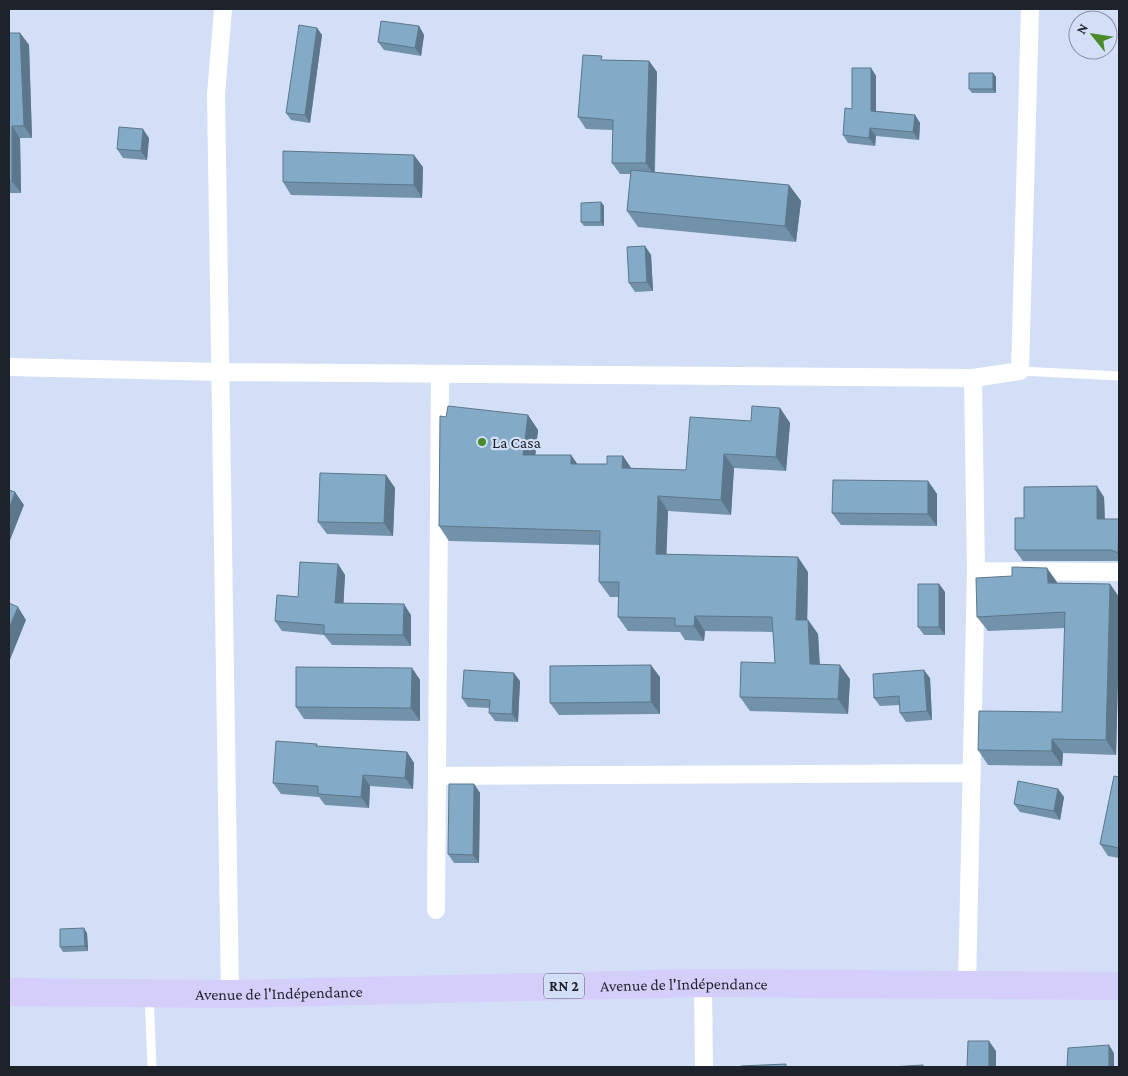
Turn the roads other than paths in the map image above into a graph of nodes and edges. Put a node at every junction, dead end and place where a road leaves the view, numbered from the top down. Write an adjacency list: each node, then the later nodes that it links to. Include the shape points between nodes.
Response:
1 (223, 9): 5 (street, via 216,95)
2 (1030, 9): 4 (street)
3 (9, 367): 5 (street)
4 (1020, 371): 7 (lane); 8 (street)
5 (222, 372): 6 (street); 19 (street)
6 (440, 374): 8 (street); 12 (street)
7 (1119, 376)
8 (973, 378): 9 (street)
9 (976, 571): 10 (street); 11 (street)
10 (1119, 572)
11 (970, 773): 12 (street); 15 (street)
12 (437, 776): 13 (street)
13 (436, 910)
14 (703, 983): 15 (main road, Avenue de l'Indépendance / RN 2); 19 (main road, Avenue de l'Indépendance / RN 2); 21 (street)
15 (967, 986): 16 (main road, Avenue de l'Indépendance / RN 2)
16 (1119, 986)
17 (9, 992): 18 (main road, Avenue de l'Indépendance / RN 2)
18 (149, 993): 19 (main road, Avenue de l'Indépendance / RN 2); 20 (lane)
19 (230, 994)
20 (152, 1067)
21 (704, 1067)

